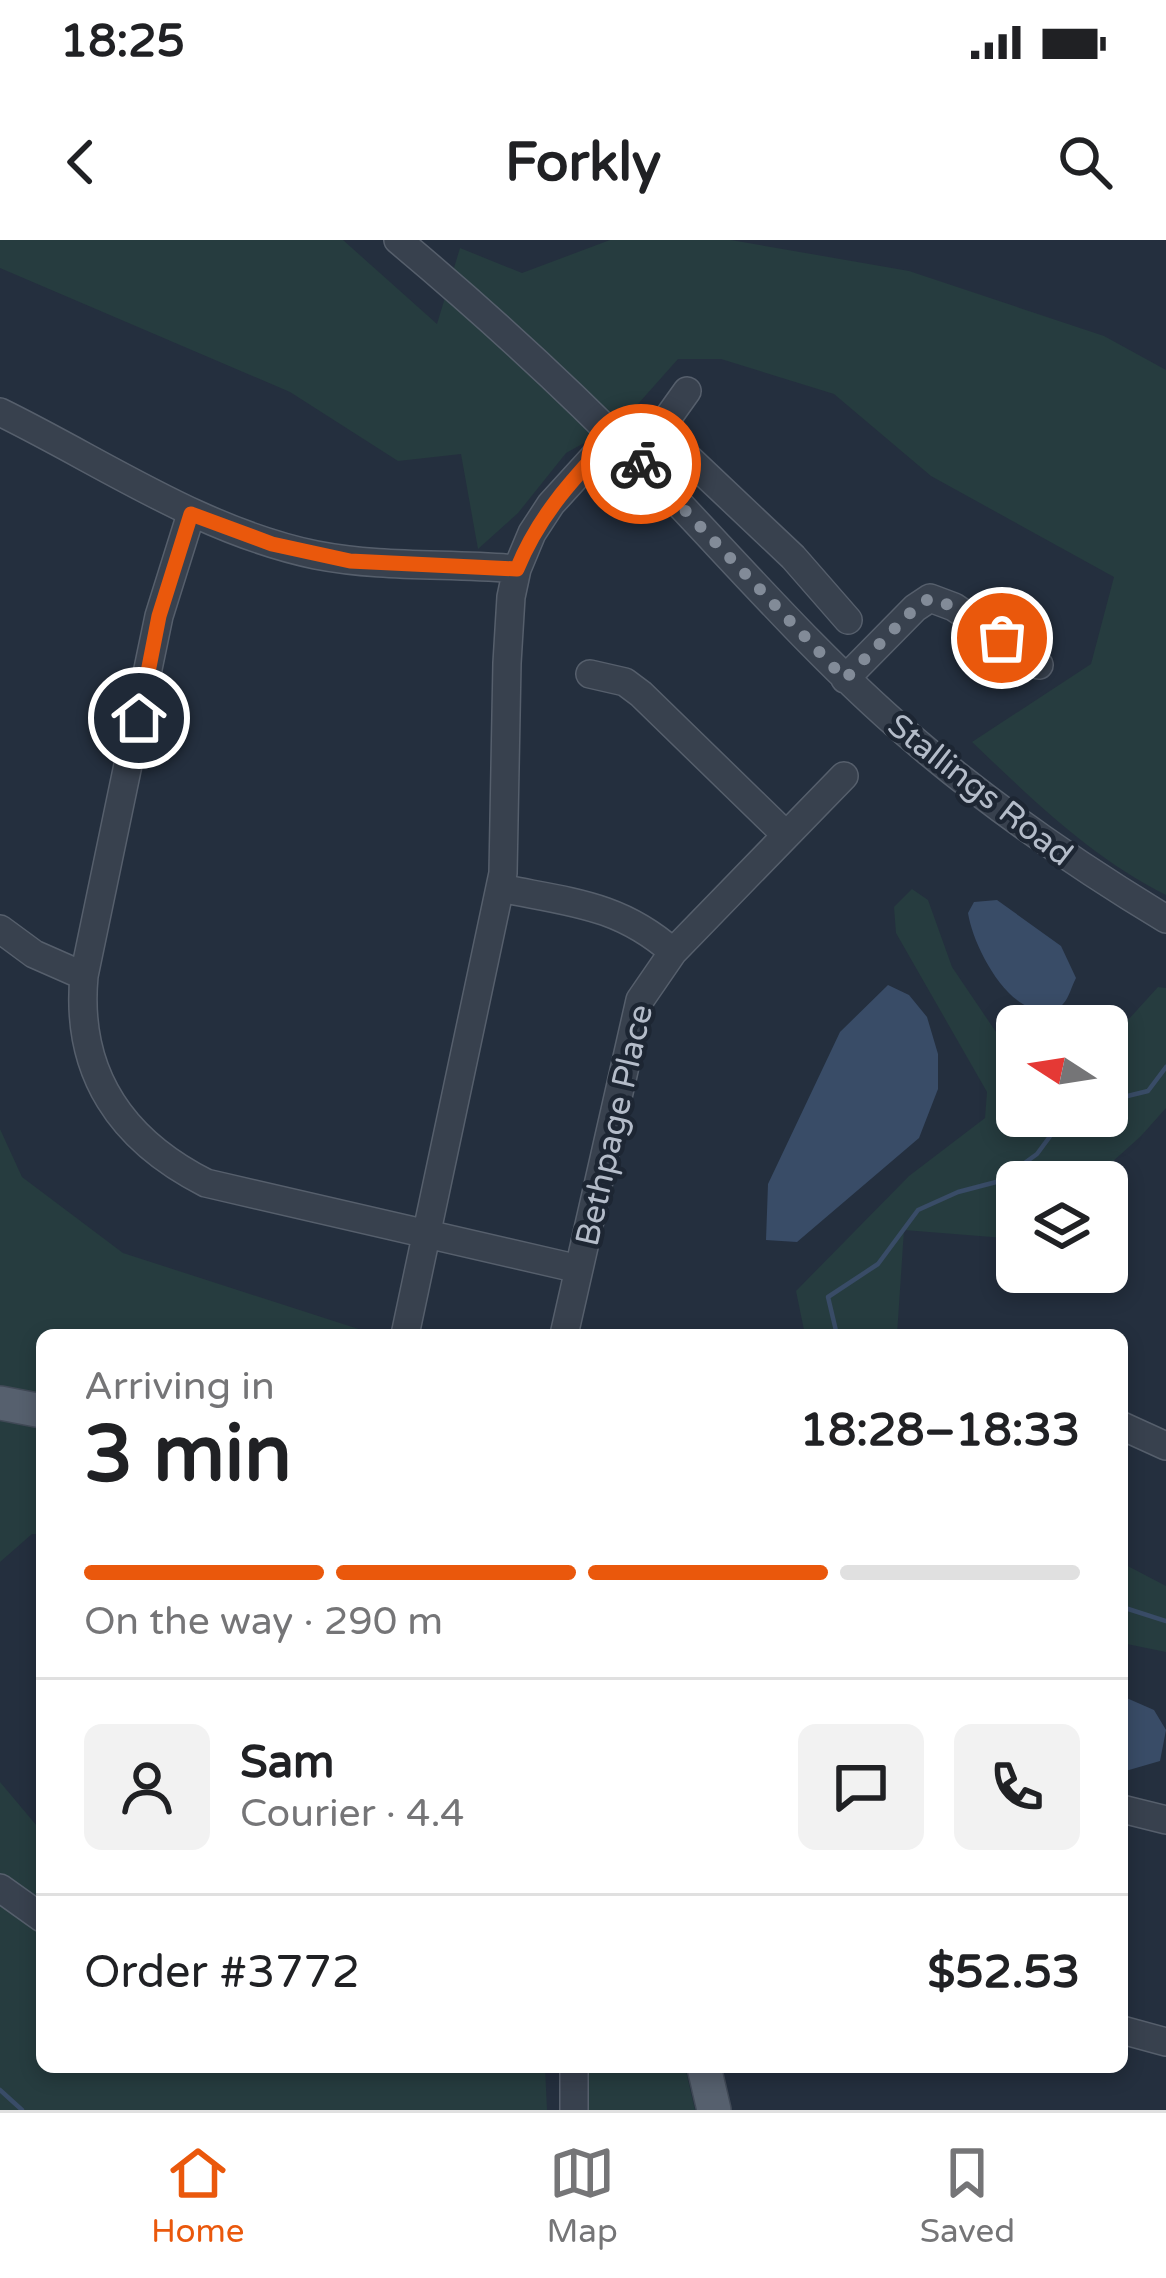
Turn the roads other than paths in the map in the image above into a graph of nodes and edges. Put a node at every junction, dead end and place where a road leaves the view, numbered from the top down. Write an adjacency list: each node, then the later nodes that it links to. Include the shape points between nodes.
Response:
1 (398, 240): 4 (street, Stallings Road)
2 (688, 391): 6 (street, via 662,426 666,437)
3 (0, 412): 5 (street)
4 (612, 437): 7 (street, Stallings Road); 8 (street, via 551,504)
5 (191, 514): 8 (street, via 350,561); 19 (street, via 159,616)
6 (763, 529): 7 (street); 9 (street)
7 (734, 562): 12 (street, Stallings Road)
8 (517, 569): 15 (street)
9 (848, 620)
10 (1039, 665): 12 (street, via 930,598)
11 (590, 674): 14 (street, via 641,694)
12 (845, 679): 16 (street, Stallings Road, via 995,807)
13 (844, 776): 14 (street, Bethpage Place)
14 (786, 835): 18 (street, Bethpage Place)
15 (500, 888): 18 (street, via 614,913); 20 (street)
16 (1166, 919)
17 (0, 929): 19 (street)
18 (673, 952): 21 (street, Bethpage Place, via 634,1017)
19 (84, 976): 20 (street, via 83,1020 102,1087 128,1127 164,1160 223,1189)
20 (426, 1235): 21 (street); 22 (street)
21 (579, 1269): 23 (street, Bethpage Place)
22 (406, 1329)
23 (565, 1329)
24 (0, 1403): 25 (main road)
25 (36, 1411)
26 (1128, 1429): 27 (street)
27 (1166, 1446)
28 (1128, 1810): 29 (street)
29 (1165, 1815)
30 (0, 1888): 31 (street)
31 (36, 1914)
32 (1128, 2032): 33 (street)
33 (1166, 2042)
34 (574, 2073): 36 (street)
35 (705, 2073): 37 (main road)
36 (574, 2110)
37 (714, 2110)

